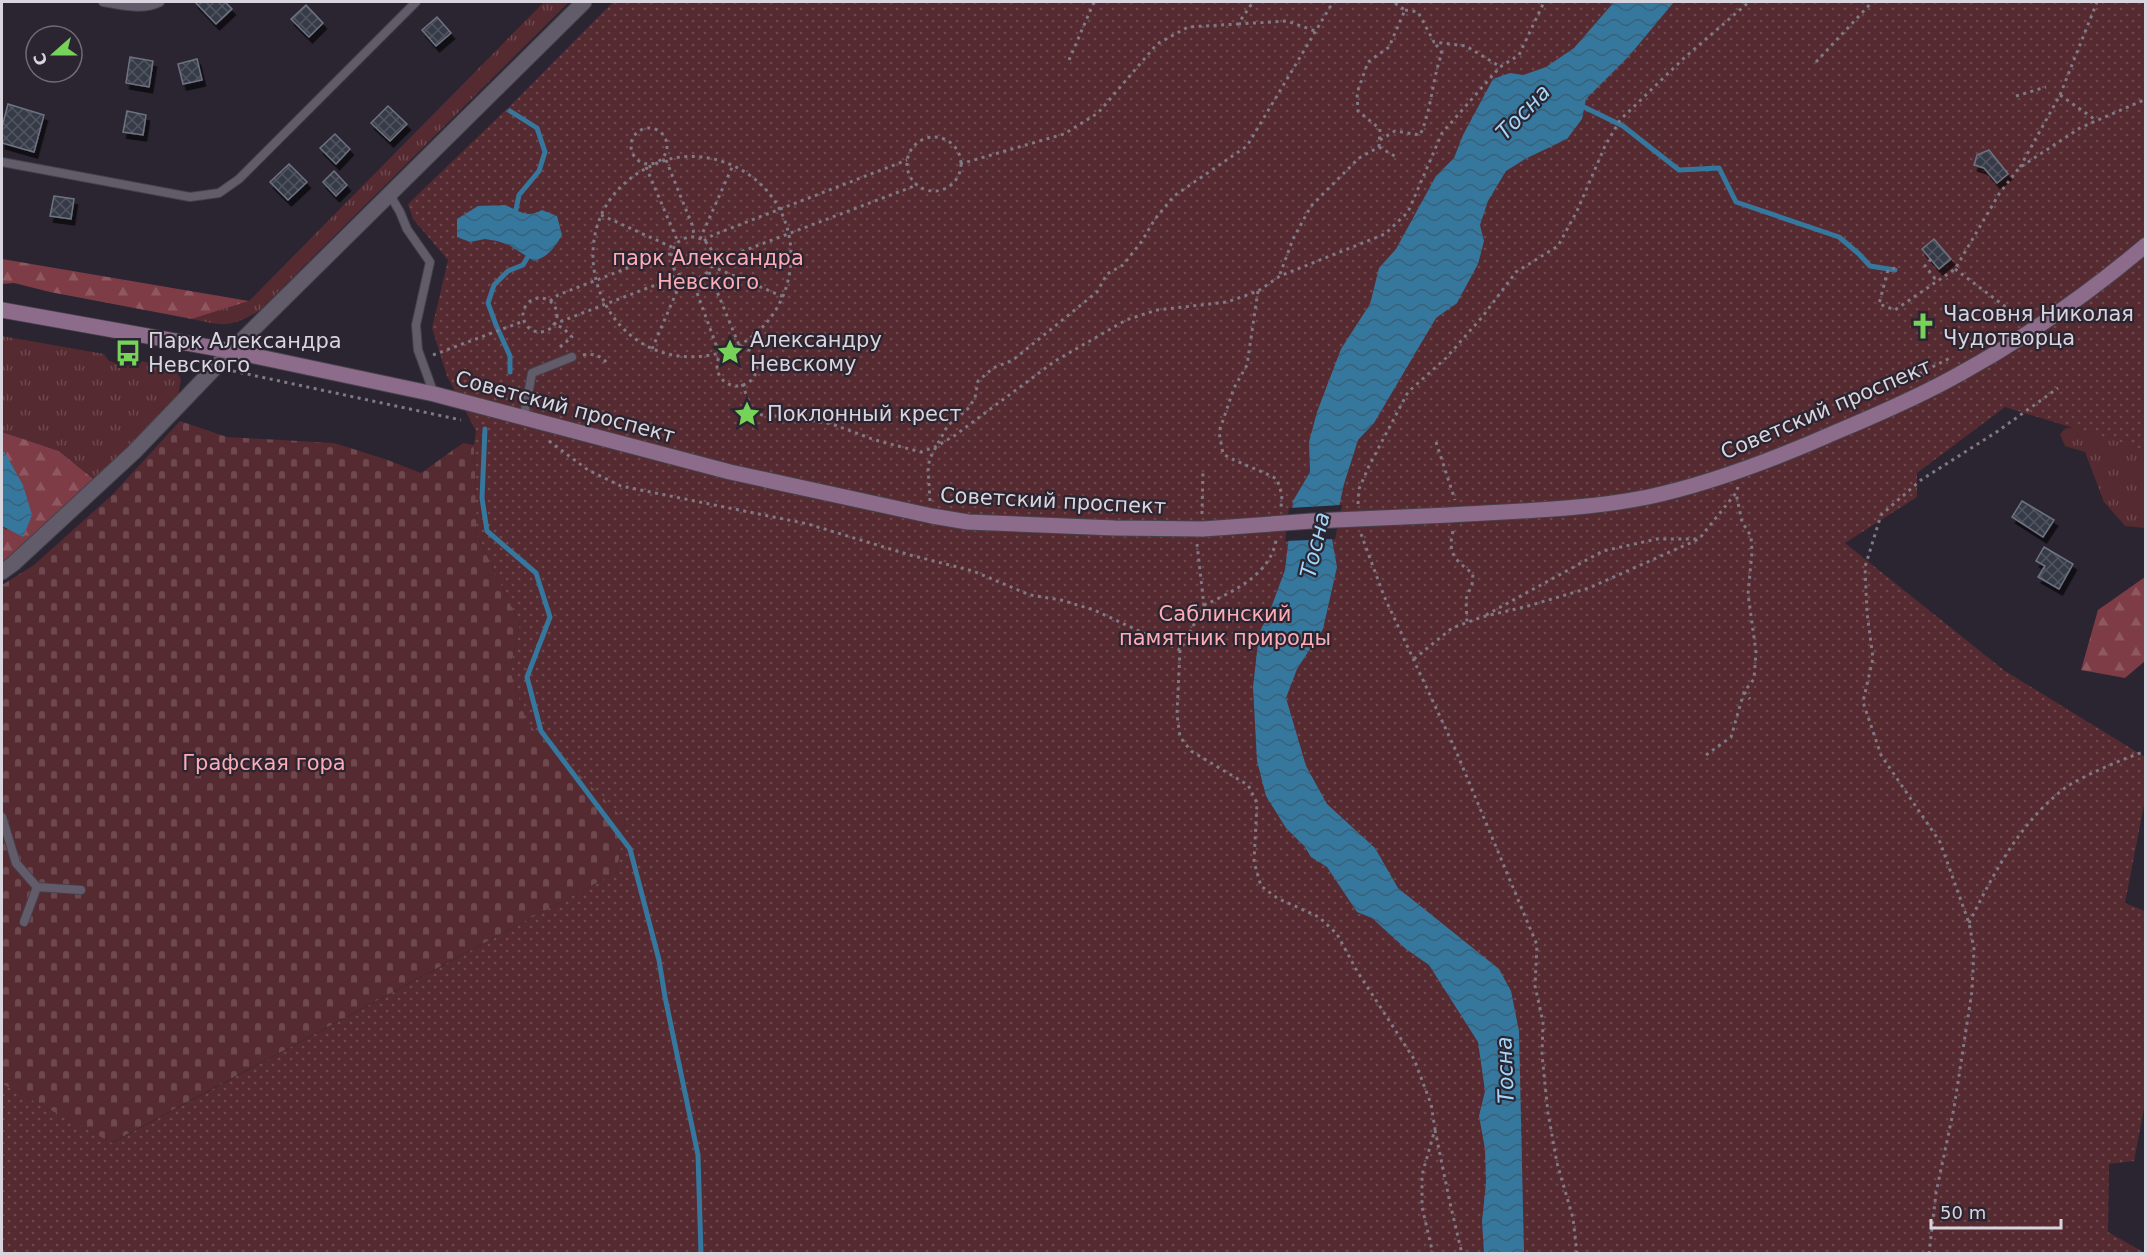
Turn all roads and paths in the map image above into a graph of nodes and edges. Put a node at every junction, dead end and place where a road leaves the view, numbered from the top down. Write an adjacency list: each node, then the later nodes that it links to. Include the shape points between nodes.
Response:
1 (103, 2): 2 (lane, via 129,7)
2 (160, 2)
3 (416, 2): 30 (lane, via 239,179 219,193 190,197)
4 (584, 2): 37 (street)
5 (1094, 2): 17 (path)
6 (1253, 2): 14 (path)
7 (1333, 2): 15 (path)
8 (1393, 2): 13 (path)
9 (1544, 2): 19 (path, via 1519,55)
10 (1749, 2): 93 (path, via 1620,120 1558,246 1516,273 1446,358 1408,392 1359,489)
11 (1872, 2): 18 (path)
12 (2097, 2): 21 (path)
13 (1406, 10): 16 (path, via 1418,12); 25 (path, via 1389,47 1368,62 1357,93 1358,111 1380,129)
14 (1238, 24): 15 (path, via 1287,21); 32 (path, via 1188,27 1157,44 1098,113 1064,134)
15 (1316, 31): 86 (path, via 1247,146 1174,196 1123,265 1107,274 1097,292 1012,360 993,368 978,381 975,398 967,411 948,425)
16 (1434, 42): 19 (path, via 1466,46); 25 (path, via 1442,53 1420,135 1395,131)
17 (1069, 60)
18 (1816, 62)
19 (1500, 67): 54 (path, via 1443,133 1408,212 1385,234)
20 (2046, 87): 22 (path)
21 (2060, 95): 24 (path); 35 (path)
22 (2016, 96)
23 (2145, 99): 24 (path)
24 (2097, 121): 35 (path)
25 (1380, 140): 26 (path)
26 (1379, 147): 28 (path); 54 (path, via 1359,158 1311,206)
27 (665, 158): 31 (path); 31 (path, via 667,146 663,135 654,128 643,128 634,135 631,146 635,157); 33 (path, via 705,157); 34 (path); 41 (path)
28 (1398, 158)
29 (907, 160): 32 (path, via 918,143 935,137 952,144); 36 (path); 38 (path)
30 (2, 162)
31 (644, 163): 34 (path)
32 (960, 164): 36 (path, via 957,178 944,189 928,190)
33 (733, 165): 38 (path, via 760,183); 42 (path)
34 (646, 168): 39 (path, via 616,191); 43 (path)
35 (2019, 168): 51 (path)
36 (917, 185): 40 (path)
37 (390, 195): 69 (street); 81 (lane, via 430,262 416,325 418,350)
38 (780, 209): 40 (path); 42 (path)
39 (601, 215): 45 (path); 57 (path, via 592,254)
40 (789, 233): 47 (path); 60 (path, via 792,259)
41 (694, 237): 42 (path); 43 (path)
42 (702, 240): 47 (path)
43 (678, 242): 45 (path)
44 (2145, 245): 66 (main road, Советский проспект)
45 (674, 248): 46 (path)
46 (671, 254): 53 (path); 57 (path)
47 (713, 259): 49 (path)
48 (1930, 259): 58 (path, via 1924,266)
49 (711, 266): 52 (path); 60 (path)
50 (1895, 268): 58 (path, via 1888,270 1879,304 1895,310)
51 (1955, 269): 58 (path); 66 (path)
52 (708, 272): 56 (path); 67 (path)
53 (677, 273): 55 (path); 62 (path)
54 (1280, 276): 59 (path)
55 (683, 277): 56 (path); 68 (path)
56 (692, 279): 71 (path)
57 (595, 281): 61 (path); 62 (path)
58 (1937, 281)
59 (1258, 291): 86 (path, via 1227,302 1156,310 1126,320 1055,361 976,421); 91 (path, via 1247,365 1234,388 1219,432 1223,454 1277,478)
60 (784, 297): 67 (path, via 770,320)
61 (550, 301): 64 (path, via 532,299 524,308); 65 (path, via 556,312)
62 (604, 305): 65 (path); 68 (path, via 625,331)
63 (2, 310): 69 (main road, Советский проспект)
64 (524, 321): 65 (path, via 538,332); 73 (path)
65 (554, 324): 75 (path, via 572,337 556,351)
66 (2035, 329): 92 (main road, Советский проспект, via 1962,373 1899,403 1784,454 1692,486 1619,501 1550,509)
67 (738, 346): 70 (path); 78 (path, via 748,348 756,358 753,377)
68 (652, 349): 71 (path, via 692,357)
69 (231, 351): 81 (main road, Советский проспект); 99 (street, via 134,452)
70 (724, 352): 71 (path); 78 (path, via 717,362 719,375 729,384)
71 (719, 353)
72 (572, 357): 75 (lane); 76 (path, via 593,353)
73 (425, 358)
74 (1950, 358): 82 (path)
75 (550, 365): 83 (lane, via 532,373)
76 (609, 365)
77 (473, 384): 80 (path)
78 (742, 384): 86 (path, via 753,412 765,416 832,424 921,452)
79 (2058, 388): 113 (path, via 1998,432 1921,480 1881,515 1865,567 1873,658 1863,702 1881,755 1940,842)
80 (494, 393)
81 (434, 394): 83 (main road, Советский проспект)
82 (1879, 394)
83 (524, 416): 94 (main road, Советский проспект, via 730,472 932,516 979,523)
84 (547, 440): 103 (path, via 588,470 621,486 808,524 973,571 1030,595 1094,610)
85 (1436, 442): 92 (path, via 1455,502)
86 (934, 447): 90 (path, via 928,467 930,502)
87 (1203, 470): 94 (path)
88 (1738, 487): 89 (path)
89 (1736, 493): 97 (path); 105 (path, via 1742,522 1751,536 1752,552 1748,594 1756,652 1754,679)
90 (923, 501)
91 (1281, 507)
92 (1449, 508): 94 (main road, Советский проспект, bridge)
93 (1358, 513)
94 (1201, 528): 100 (path)
95 (1453, 531): 102 (path, via 1451,552 1473,574 1466,598)
96 (1360, 534): 104 (path)
97 (1699, 539): 101 (path, via 1588,588); 101 (path, via 1657,539 1603,551)
98 (1275, 547): 100 (path, via 1264,567 1235,591)
99 (2, 572)
100 (1204, 606): 103 (path)
101 (1482, 617): 102 (path)
102 (1467, 623): 104 (path, via 1452,628)
103 (1180, 650): 114 (path, via 1180,736 1191,751 1248,785 1257,803 1254,862 1261,886 1277,898 1319,917 1337,934 1414,1059 1431,1104)
104 (1414, 660): 117 (path, via 1537,945 1535,986 1542,1022 1548,1113 1573,1218)
105 (1744, 692): 106 (path); 108 (path, via 1731,737)
106 (1750, 699)
107 (2145, 751): 113 (path, via 2067,787 2037,813 1991,879)
108 (1706, 755)
109 (2, 818): 110 (lane, via 16,864)
110 (36, 886): 111 (lane); 112 (lane)
111 (81, 890)
112 (24, 922)
113 (1969, 923): 118 (path, via 1974,949 1972,991)
114 (1435, 1129): 115 (path, via 1422,1176 1422,1207); 116 (path)
115 (1433, 1254)
116 (1462, 1254)
117 (1577, 1254)
118 (1929, 1254)

